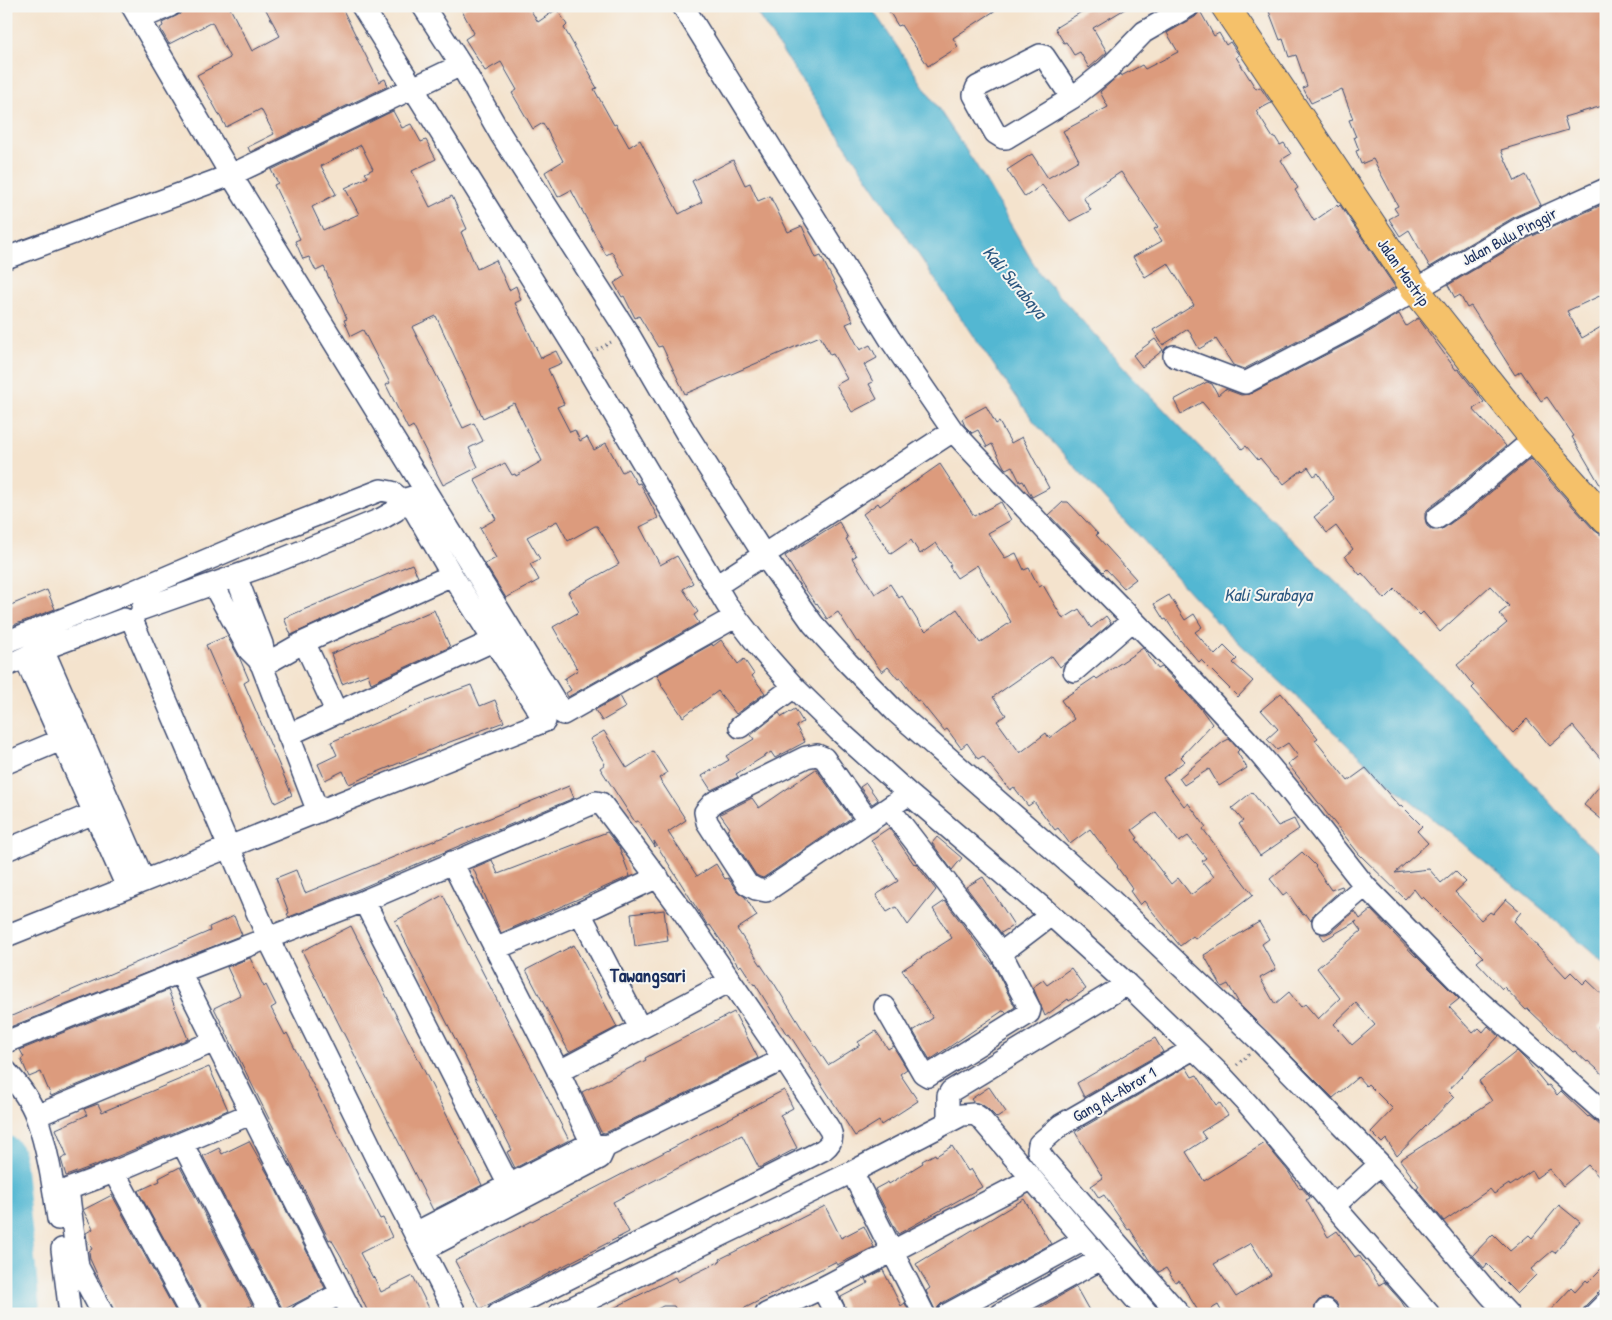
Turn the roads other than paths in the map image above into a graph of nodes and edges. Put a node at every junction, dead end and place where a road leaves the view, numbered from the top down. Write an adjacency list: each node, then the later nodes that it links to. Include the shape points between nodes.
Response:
1 (170, 6): 7 (street)
2 (362, 6): 9 (street)
3 (423, 6): 8 (street)
4 (683, 6): 16 (street, via 890,339)
5 (1189, 6): 10 (street, via 1144,32 1107,70)
6 (1225, 6): 14 (main road, Jalan Mastrip)
7 (135, 13): 11 (street)
8 (457, 67): 9 (street); 22 (street, via 628,333)
9 (417, 86): 11 (street); 26 (street)
10 (1072, 98)
11 (231, 175): 13 (street); 18 (street)
12 (1606, 188): 14 (street, Jalan Bulu Pinggir, via 1522,227)
13 (6, 258)
14 (1415, 290): 15 (street, Jalan Bulu Pinggir, via 1245,383); 17 (main road, Jalan Mastrip)
15 (1174, 356)
16 (953, 431): 22 (street); 31 (street)
17 (1534, 439): 19 (street); 20 (main road, Jalan Mastrip)
18 (412, 497): 21 (street, via 380,490); 23 (street, via 381,519); 24 (street); 30 (street, via 563,714)
19 (1437, 518)
20 (1606, 520)
21 (265, 535): 23 (street); 28 (street)
22 (760, 558): 26 (street); 82 (street, via 848,664 896,712 1110,898 1259,1040)
23 (275, 562): 25 (street)
24 (452, 575): 32 (street); 34 (street)
25 (236, 576): 27 (street); 36 (street, via 262,644)
26 (720, 583): 30 (street)
27 (213, 584): 29 (street); 36 (street, via 248,650)
28 (124, 595): 29 (street, via 134,595 140,601); 33 (street)
29 (133, 616): 35 (street); 49 (street)
30 (735, 617): 38 (street)
31 (1133, 620): 37 (street); 54 (street, via 1272,769)
32 (495, 640): 39 (street); 47 (street, via 545,721)
33 (6, 642)
34 (304, 642): 36 (street); 39 (street)
35 (25, 658): 42 (street)
36 (260, 662): 41 (street)
37 (1074, 671)
38 (794, 687): 40 (street); 44 (street)
39 (337, 713): 41 (street)
40 (740, 727)
41 (288, 735): 47 (street)
42 (70, 736): 43 (street); 46 (street)
43 (6, 763)
44 (909, 794): 45 (street); 57 (street)
45 (889, 808): 48 (street); 62 (street)
46 (102, 810): 50 (street); 53 (street)
47 (318, 812): 49 (street)
48 (869, 822): 48 (street, via 766,891 747,884 707,822 705,812 713,803 806,757 817,755 824,758)
49 (229, 848): 53 (street); 60 (street)
50 (6, 850)
51 (452, 862): 52 (street, via 596,802 603,804); 55 (street); 61 (street)
52 (658, 877): 56 (street); 64 (street)
53 (135, 884): 59 (street)
54 (1364, 886): 58 (street); 76 (street, via 1473,996)
55 (364, 901): 60 (street); 84 (street)
56 (580, 913): 61 (street); 67 (street)
57 (1051, 915): 62 (street); 65 (street)
58 (1324, 922)
59 (6, 936)
60 (268, 938): 63 (street); 87 (street)
61 (494, 949): 73 (street)
62 (1001, 953): 66 (street, via 1030,1009 1029,1013 928,1076 923,1073)
63 (180, 972): 68 (street); 69 (street)
64 (730, 980): 67 (street); 71 (street)
65 (1127, 984): 70 (street); 74 (street, via 951,1091)
66 (885, 1007)
67 (640, 1028): 73 (street)
68 (215, 1041): 75 (street); 77 (street)
69 (6, 1042)
70 (1193, 1049): 85 (street, via 1247,1103); 108 (street, Gang Al-Abror 1, via 1061,1125 1039,1144 1038,1151)
71 (784, 1059): 79 (street); 101 (street, via 830,1130 832,1138 828,1146)
72 (6, 1071): 77 (street)
73 (558, 1072): 79 (street)
74 (948, 1109): 81 (street); 83 (street, via 980,1118)
75 (250, 1114): 78 (street); 91 (street)
76 (1606, 1114)
77 (36, 1116): 94 (street, via 54,1194)
78 (182, 1143): 80 (street); 97 (street)
79 (599, 1149): 84 (street)
80 (114, 1172): 95 (street, via 68,1189 78,1267); 96 (street)
81 (852, 1172): 88 (street); 93 (street)
82 (1365, 1178): 85 (street); 110 (street)
83 (1031, 1179): 86 (street); 88 (street)
84 (513, 1193): 87 (street)
85 (1334, 1206): 109 (street)
86 (1084, 1240): 89 (street); 105 (street)
87 (419, 1241): 100 (street)
88 (892, 1251): 90 (street); 104 (street)
89 (1101, 1259): 106 (street); 107 (street)
90 (822, 1288): 102 (street); 103 (street)
91 (341, 1292): 98 (street); 99 (street)
92 (1606, 1303): 111 (street)
93 (562, 1313)
94 (70, 1314)
95 (103, 1314)
96 (190, 1314)
97 (271, 1314)
98 (302, 1314)
99 (352, 1314)
100 (456, 1314)
101 (498, 1314)
102 (766, 1314)
103 (836, 1314)
104 (924, 1314)
105 (948, 1314)
106 (1001, 1314)
107 (1148, 1314)
108 (1179, 1314)
109 (1429, 1314)
110 (1508, 1314)
111 (1595, 1314)

